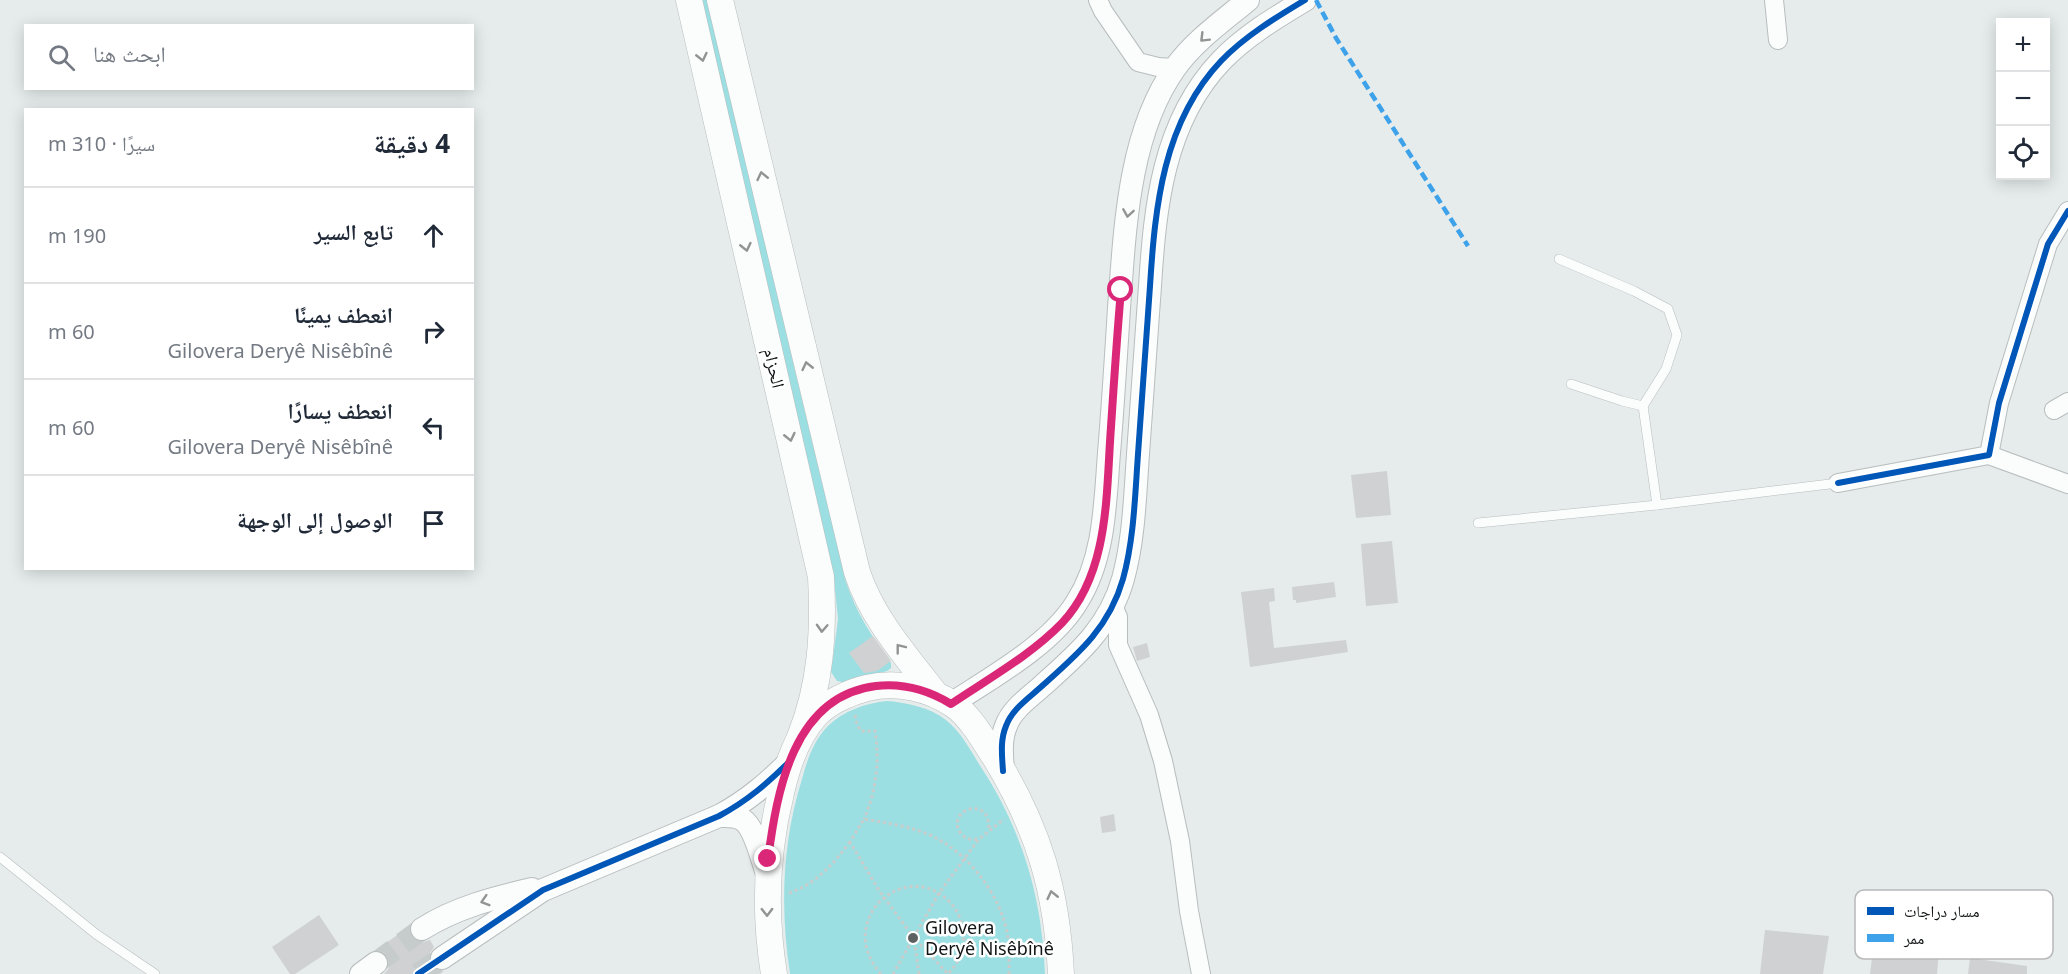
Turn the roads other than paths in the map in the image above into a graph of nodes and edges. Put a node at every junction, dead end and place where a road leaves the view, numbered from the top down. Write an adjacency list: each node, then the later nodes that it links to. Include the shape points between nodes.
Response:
1 (689, 0): 20 (main road, الحزام, one-way to 20, via 821,577 818,675 811,710)
2 (720, 0): 19 (main road, الحزام, one-way to 2, via 889,635 856,572)
3 (1098, 0): 8 (street, via 1138,62)
4 (1248, 0): 8 (street, one-way to 8, via 1209,32)
5 (1305, 0): 18 (street, via 1259,29 1220,62 1191,102 1167,159 1153,238 1134,520 1123,578)
6 (1774, 0): 7 (street)
7 (1778, 40)
8 (1175, 68): 19 (street, one-way to 19, via 1153,108 1136,161 1124,237 1103,526 1089,579 1062,622 1032,649)
9 (2068, 211): 13 (street, via 2048,244 2000,404)
10 (1559, 259): 12 (lane, via 1668,309 1677,335 1666,369)
11 (1571, 384): 12 (lane)
12 (1643, 406): 16 (lane)
13 (1989, 455): 14 (street); 15 (street)
14 (1838, 483): 16 (lane)
15 (2068, 484)
16 (1657, 505): 17 (lane)
17 (1478, 523)
18 (1113, 606): 21 (street, via 1094,636 1011,716 1002,738); 31 (street, via 1118,617 1118,645 1149,715 1162,761 1180,841)
19 (943, 699): 20 (main road, via 904,686 860,689 821,710); 21 (main road, via 962,712 977,730)
20 (795, 749): 22 (street, via 754,795); 25 (main road, via 773,829)
21 (1003, 771): 30 (main road, one-way to 21, via 1058,932 1043,857 1010,816)
22 (719, 816): 24 (street); 25 (street, via 744,821)
23 (0, 857): 28 (lane, via 96,934)
24 (562, 881): 26 (street, one-way to 26, via 479,903); 27 (street, via 517,905)
25 (778, 881): 29 (main road, one-way to 29, via 768,926)
26 (422, 929)
27 (442, 958)
28 (155, 974)
29 (774, 974)
30 (1061, 974)
31 (1201, 974)

